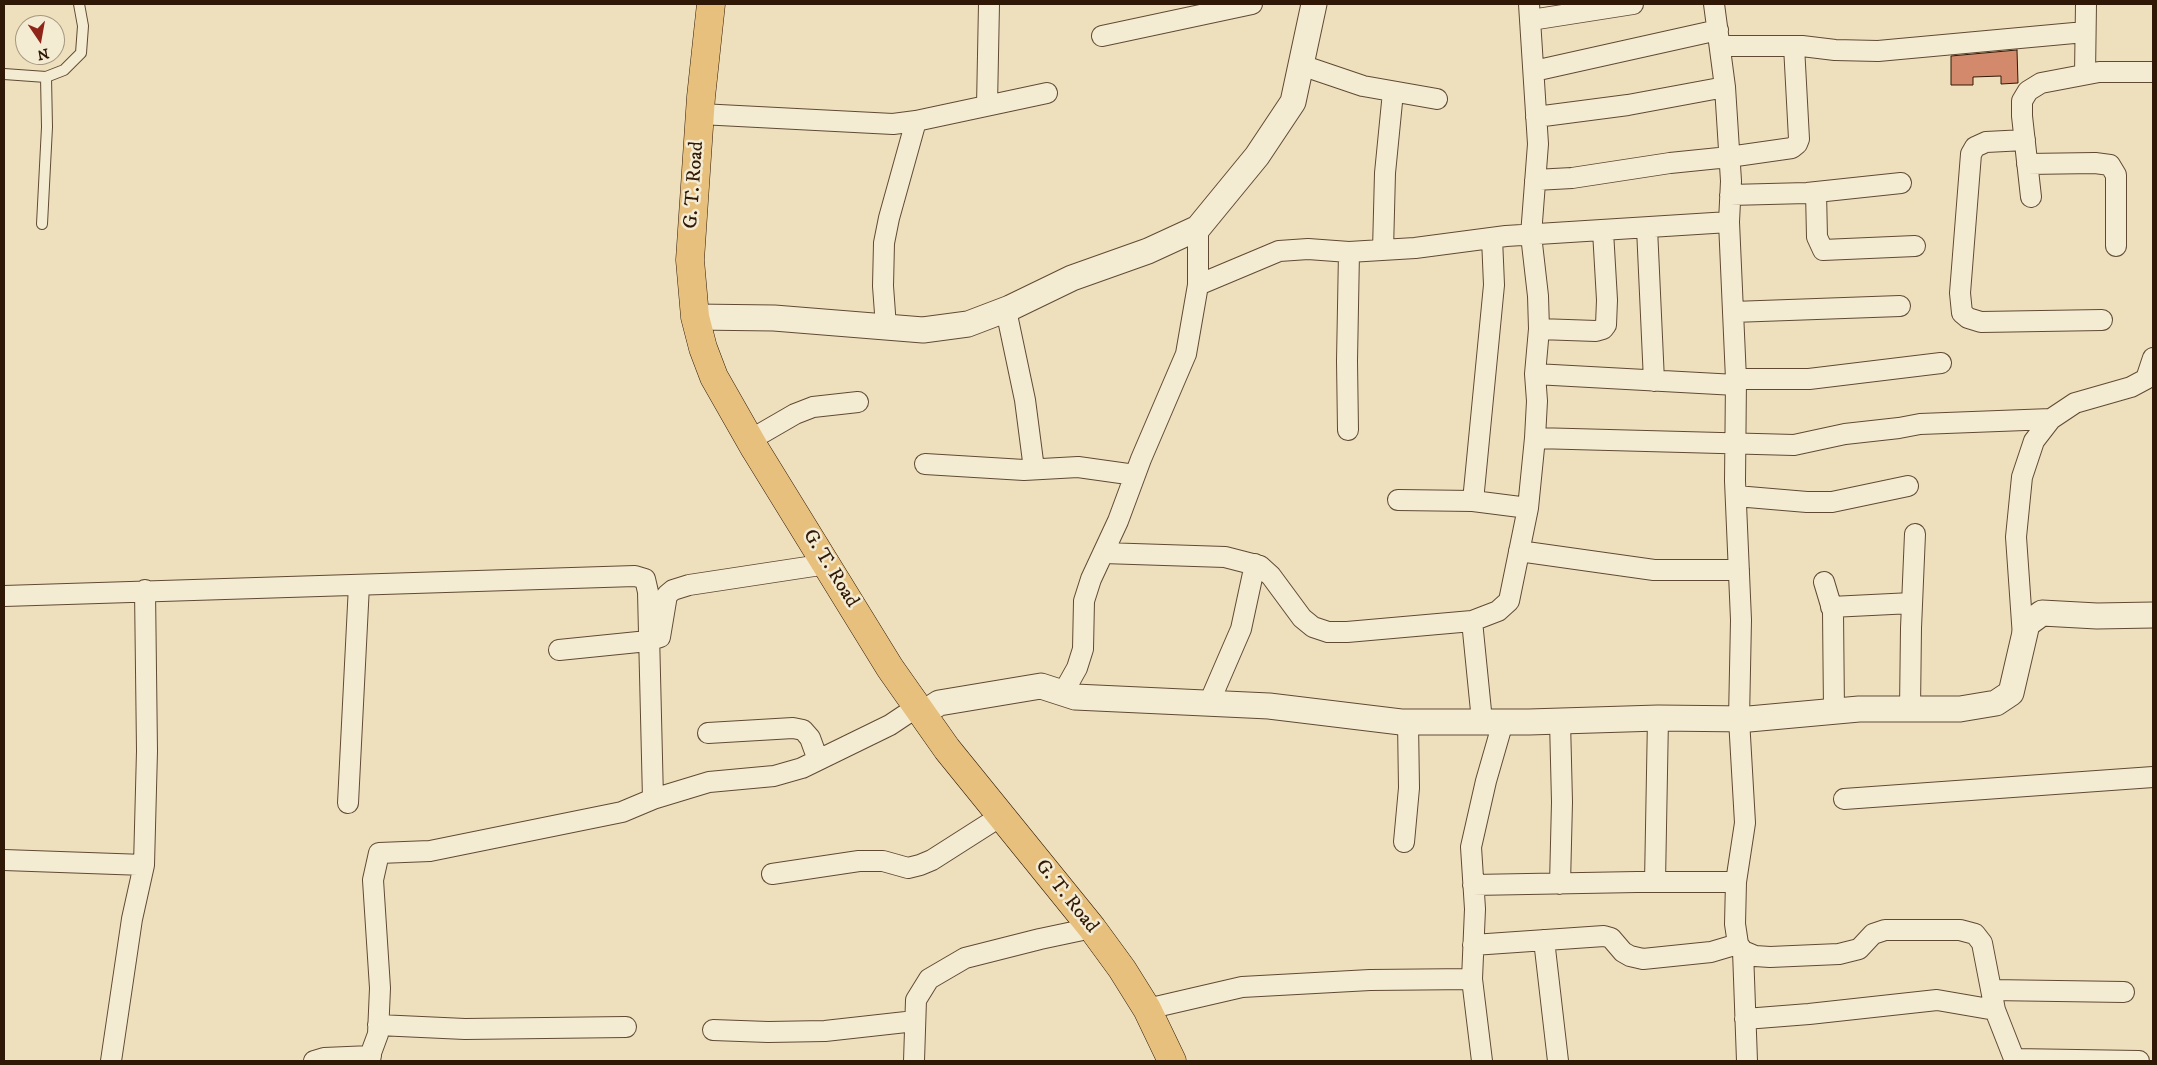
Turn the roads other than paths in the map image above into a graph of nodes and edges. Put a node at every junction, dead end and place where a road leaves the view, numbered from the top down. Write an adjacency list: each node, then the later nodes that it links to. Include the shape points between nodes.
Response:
1 (79, 4): 19 (lane, via 83,26 81,54 64,70)
2 (711, 4): 25 (main road, G. T. Road)
3 (988, 4): 24 (street)
4 (1252, 4): 11 (street)
5 (1314, 4): 14 (street)
6 (1633, 4): 9 (street)
7 (1714, 4): 12 (street)
8 (2086, 4): 10 (street)
9 (1530, 12): 15 (street)
10 (2085, 32): 13 (street, via 1878,51); 18 (street)
11 (1102, 36)
12 (1719, 38): 13 (street); 15 (street); 20 (street)
13 (1794, 46): 29 (street, via 1800,127 1798,144 1777,151)
14 (1301, 65): 21 (street, via 1363,86); 38 (street, via 1293,102 1257,156)
15 (1534, 71): 26 (street)
16 (2153, 72): 18 (street)
17 (4, 74): 19 (lane)
18 (2085, 74): 28 (street, via 2042,83 2028,90 2022,101)
19 (46, 77): 37 (lane)
20 (1725, 87): 26 (street, via 1628,105); 29 (street)
21 (1393, 92): 23 (street); 45 (street, via 1385,173)
22 (1048, 93): 24 (street)
23 (1437, 99)
24 (987, 106): 27 (street)
25 (700, 114): 27 (street, via 893,124); 51 (main road, G. T. Road, via 690,260)
26 (1536, 116): 31 (street)
27 (916, 121): 53 (street, via 884,244)
28 (2024, 140): 30 (street); 52 (street, via 1986,142 1975,147 1970,154 1960,293 1962,313 1981,322)
29 (1729, 157): 31 (street); 34 (street)
30 (2028, 164): 35 (street); 44 (street, via 2110,165 2116,175)
31 (1535, 180): 41 (street)
32 (1901, 183): 33 (street)
33 (1816, 192): 34 (street); 43 (street, via 1817,237 1823,250)
34 (1730, 195): 36 (street)
35 (2031, 197)
36 (1729, 222): 39 (street); 50 (street)
37 (42, 224)
38 (1198, 228): 47 (street); 49 (street, via 1148,251 1072,278)
39 (1646, 228): 40 (street); 58 (street)
40 (1603, 231): 41 (street); 54 (street, via 1606,325 1596,331)
41 (1531, 235): 42 (street); 54 (street)
42 (1492, 238): 45 (street); 72 (street, via 1494,285)
43 (1915, 246)
44 (2116, 246)
45 (1383, 250): 46 (street)
46 (1349, 252): 47 (street, via 1279,251); 62 (street)
47 (1198, 285): 68 (street, via 1186,354)
48 (1900, 306): 50 (street)
49 (1006, 310): 53 (street, via 968,324 923,330); 67 (street, via 1025,400)
50 (1733, 312): 59 (street)
51 (695, 317): 53 (street, via 774,318); 64 (main road, G. T. Road, via 714,377)
52 (2102, 320)
53 (886, 327)
54 (1539, 329): 57 (street)
55 (2153, 358): 61 (street, via 2146,379 2131,387 2075,403)
56 (1941, 363): 59 (street, via 1809,378)
57 (1535, 374): 58 (street); 63 (street)
58 (1654, 381): 59 (street)
59 (1736, 382): 65 (street)
60 (858, 402): 64 (street, via 813,407)
61 (2051, 418): 65 (street, via 1920,424 1794,445); 88 (street, via 2034,441 2022,477 2016,537)
62 (1348, 430)
63 (1536, 438): 65 (street); 73 (street)
64 (750, 440): 77 (main road, G. T. Road)
65 (1736, 443): 70 (street)
66 (926, 464): 67 (street)
67 (1034, 469): 68 (street, via 1078,468)
68 (1135, 475): 76 (street)
69 (1908, 486): 70 (street, via 1832,502)
70 (1736, 496): 79 (street)
71 (1398, 500): 72 (street)
72 (1473, 501): 73 (street)
73 (1528, 508): 75 (street)
74 (1915, 534): 84 (street)
75 (1519, 551): 79 (street, via 1654,570); 87 (street, via 1509,602 1498,611)
76 (1103, 554): 78 (street, via 1225,557); 91 (street, via 1084,601 1083,649 1077,668)
77 (827, 564): 89 (street, via 673,590 667,595 660,637); 94 (main road, G. T. Road)
78 (1255, 564): 87 (street, via 1271,576 1302,618 1313,627 1328,632); 92 (street, via 1241,629)
79 (1739, 570): 97 (street)
80 (1824, 582): 85 (street)
81 (359, 585): 82 (street); 89 (street, via 635,576 645,579 648,592); 106 (street)
82 (145, 590): 83 (street); 110 (street, via 147,751)
83 (4, 596)
84 (1912, 603): 85 (street); 93 (street)
85 (1831, 607): 95 (street)
86 (2153, 615): 88 (street, via 2042,612 2027,624)
87 (1472, 620): 100 (street, via 1477,657)
88 (2023, 637): 93 (street, via 2010,693 1996,703 1960,709)
89 (648, 641): 90 (street); 104 (street)
90 (559, 650)
91 (1062, 693): 92 (street, via 1075,697); 94 (street, via 1041,686 939,704)
92 (1209, 703): 99 (street, via 1269,706)
93 (1910, 709): 95 (street)
94 (920, 711): 102 (street); 107 (main road, G. T. Road)
95 (1834, 711): 97 (street)
96 (1658, 718): 97 (street); 98 (street); 112 (street)
97 (1739, 719): 113 (street, via 1745,823)
98 (1560, 721): 100 (street); 114 (street)
99 (1408, 722): 100 (street); 108 (street, via 1409,788)
100 (1493, 722): 115 (street, via 1486,781 1470,847)
101 (708, 733): 102 (street, via 803,730 810,738)
102 (818, 760): 104 (street, via 774,776 709,782)
103 (2153, 777): 105 (street)
104 (653, 799): 127 (street, via 622,812 430,851 379,853 373,880 380,988)
105 (1844, 799)
106 (348, 803)
107 (1001, 816): 111 (street, via 920,865 908,868 884,861 859,861); 116 (main road, G. T. Road)
108 (1404, 842)
109 (4, 860): 110 (street)
110 (144, 865): 132 (street, via 132,918)
111 (772, 874)
112 (1655, 882): 113 (street); 114 (street)
113 (1736, 882): 119 (street, via 1735,924)
114 (1560, 884): 115 (street)
115 (1473, 885): 118 (street)
116 (1092, 928): 123 (main road, G. T. Road); 126 (street, via 965,958 929,979 916,1000)
117 (1544, 940): 118 (street); 119 (street, via 1604,936 1611,938 1630,956 1643,958); 137 (street)
118 (1473, 945): 120 (street)
119 (1741, 947): 121 (street, via 1755,956 1839,954 1859,949 1873,934 1885,930 1960,930 1975,934 1982,943); 125 (street)
120 (1472, 979): 123 (street, via 1370,980 1242,987); 136 (street)
121 (1991, 990): 122 (street); 124 (street)
122 (2124, 992)
123 (1147, 1009): 135 (main road, G. T. Road)
124 (1995, 1010): 125 (street, via 1937,1000); 131 (street)
125 (1745, 1019): 138 (street)
126 (916, 1021): 129 (street, via 825,1031); 134 (street)
127 (378, 1025): 128 (street, via 465,1029); 130 (street)
128 (626, 1027)
129 (713, 1030)
130 (370, 1058): 133 (street)
131 (2014, 1060): 139 (street)
132 (111, 1061)
133 (314, 1061)
134 (914, 1061)
135 (1172, 1061)
136 (1482, 1061)
137 (1558, 1061)
138 (1747, 1061)
139 (2140, 1061)

